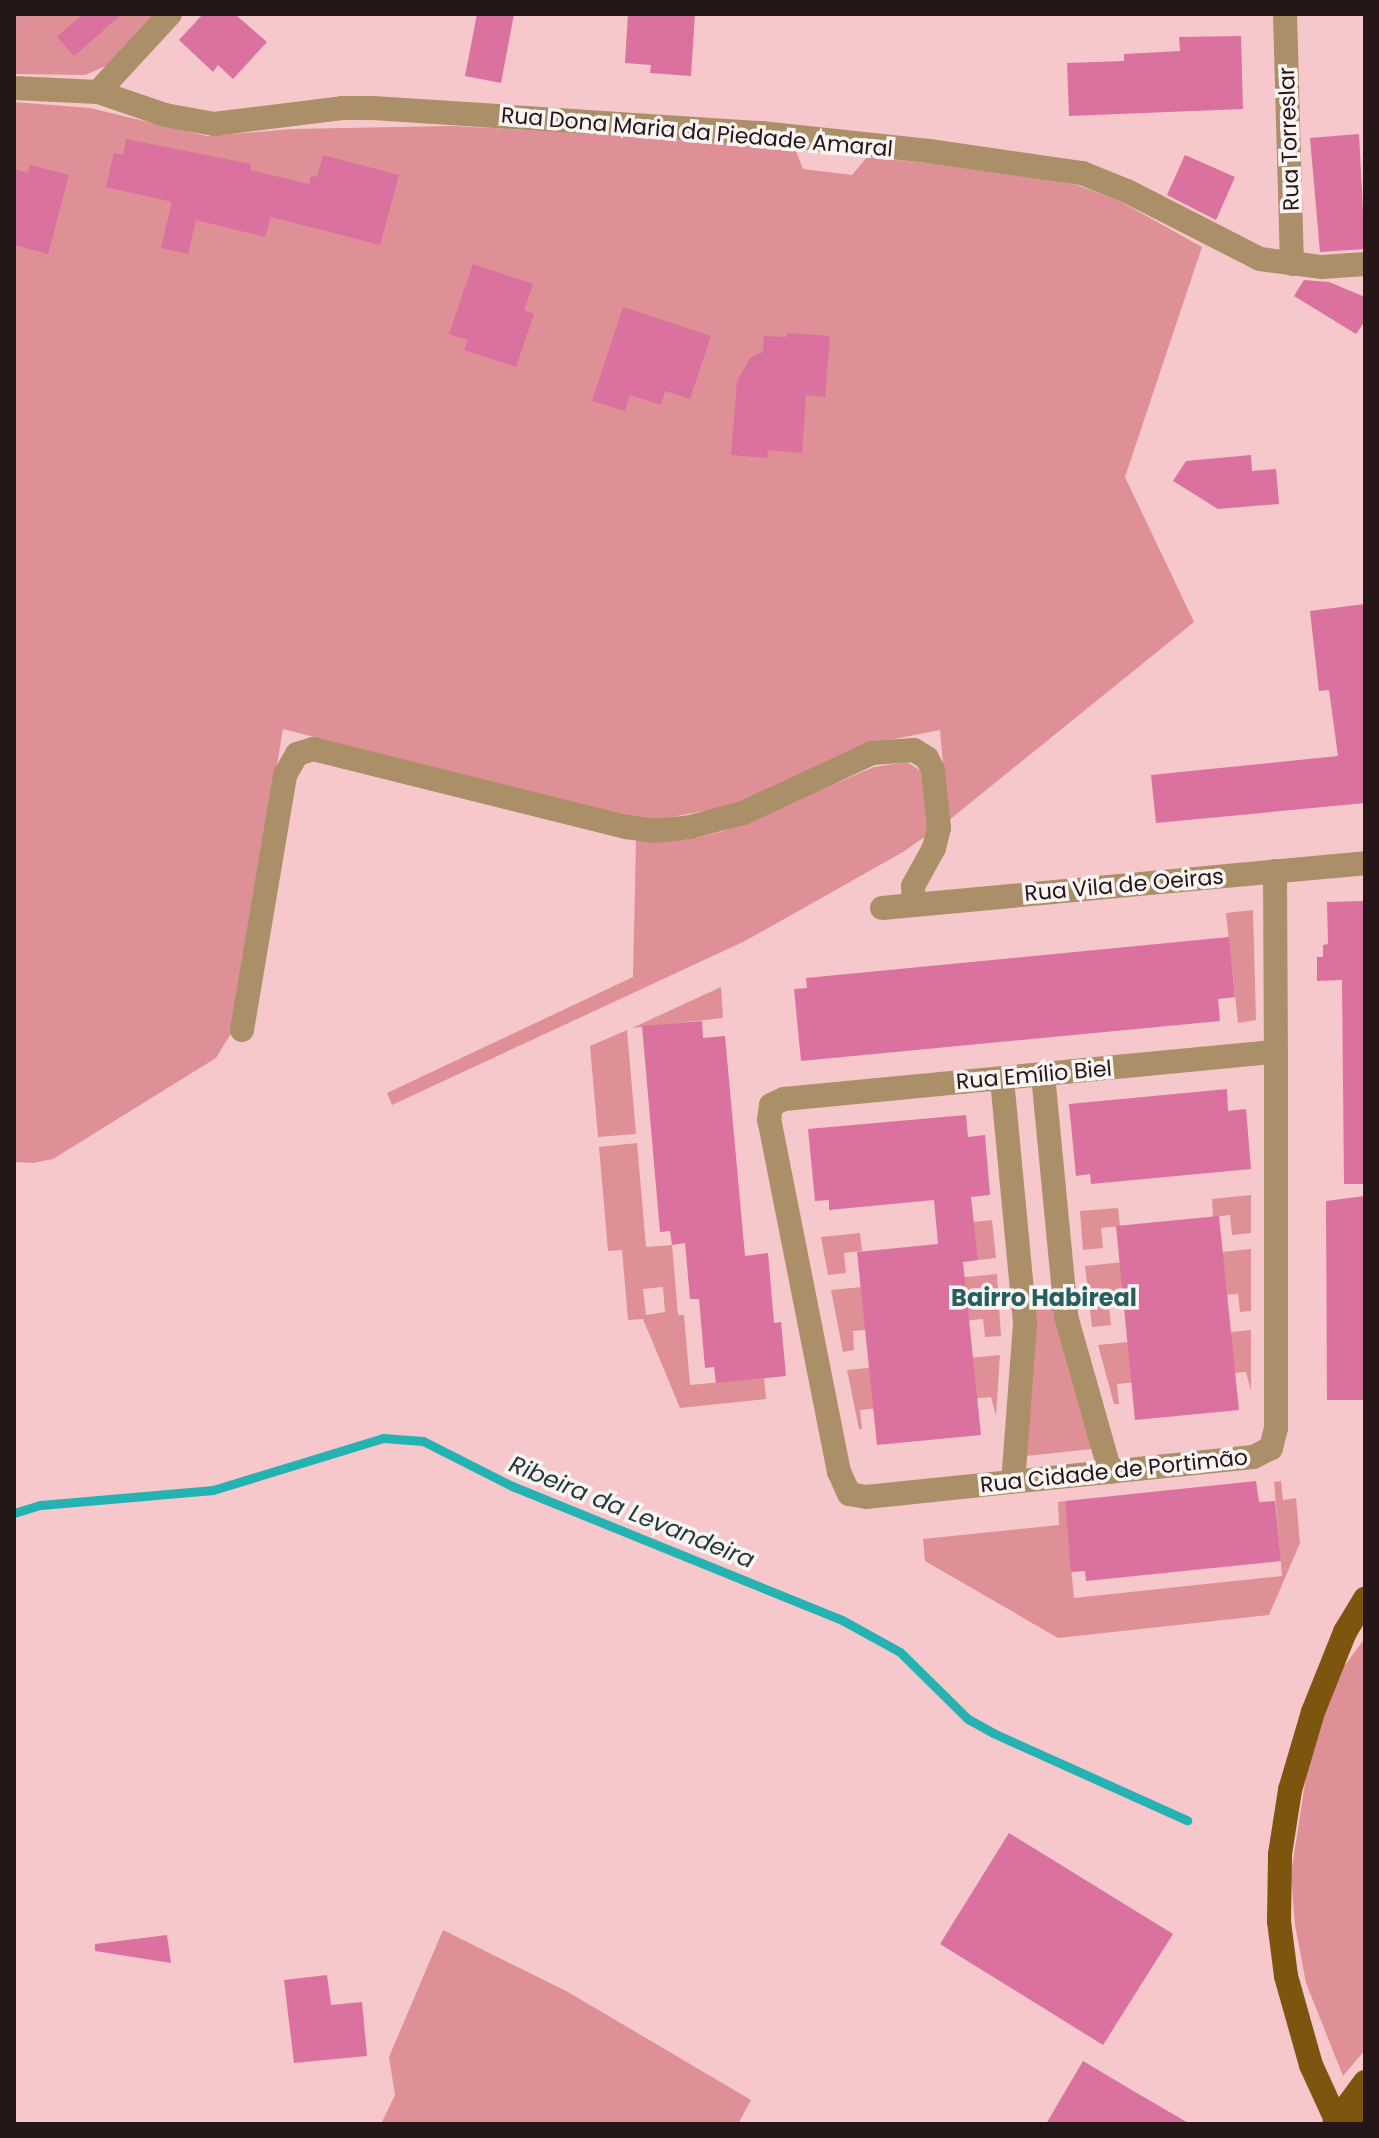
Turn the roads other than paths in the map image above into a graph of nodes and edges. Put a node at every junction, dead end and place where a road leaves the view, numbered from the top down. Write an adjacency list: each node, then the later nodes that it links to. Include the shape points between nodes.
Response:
1 (170, 14): 4 (street)
2 (1285, 14): 5 (street, Rua Torreslar)
3 (14, 88): 4 (street, Rua Dona Maria da Piedade Amaral)
4 (98, 92): 5 (street, Rua Dona Maria da Piedade Amaral, via 165,115 214,124 373,108 761,133 1057,168 1127,191 1240,251)
5 (1292, 264): 6 (street, Rua Dona Maria da Piedade Amaral)
6 (1365, 264)
7 (1365, 863): 8 (street, Rua Vila de Oeiras)
8 (1275, 871): 9 (street, Rua Vila de Oeiras); 12 (street, Rua Cidade de Portimão)
9 (914, 905): 10 (street, Rua Vila de Oeiras); 11 (street, via 913,886 939,828 933,770 914,750 872,753 743,813 654,831 313,749 297,754 285,775)
10 (882, 908)
11 (242, 1030)
12 (1276, 1052): 13 (street, Rua Emílio Biel); 16 (street, Rua Cidade de Portimão, via 1274,1441 1268,1451 1253,1457)
13 (1043, 1075): 14 (street, Rua Emílio Biel); 16 (street, via 1066,1316)
14 (1002, 1079): 15 (street, Rua Emílio Biel); 17 (street, via 1025,1324)
15 (793, 1099): 17 (street, Rua Cidade de Portimão, via 773,1103 768,1114 844,1488 861,1497)
16 (1110, 1472): 17 (street, Rua Cidade de Portimão)
17 (1013, 1482)
18 (1365, 1599): 20 (main road)
19 (1365, 1617): 20 (main road)
20 (1332, 1664): 23 (main road, via 1290,1790 1278,1887 1282,1950 1298,2024)
21 (1365, 2082): 23 (main road, bridge)
22 (1365, 2115): 24 (main road)
23 (1336, 2124)
24 (1359, 2124)

